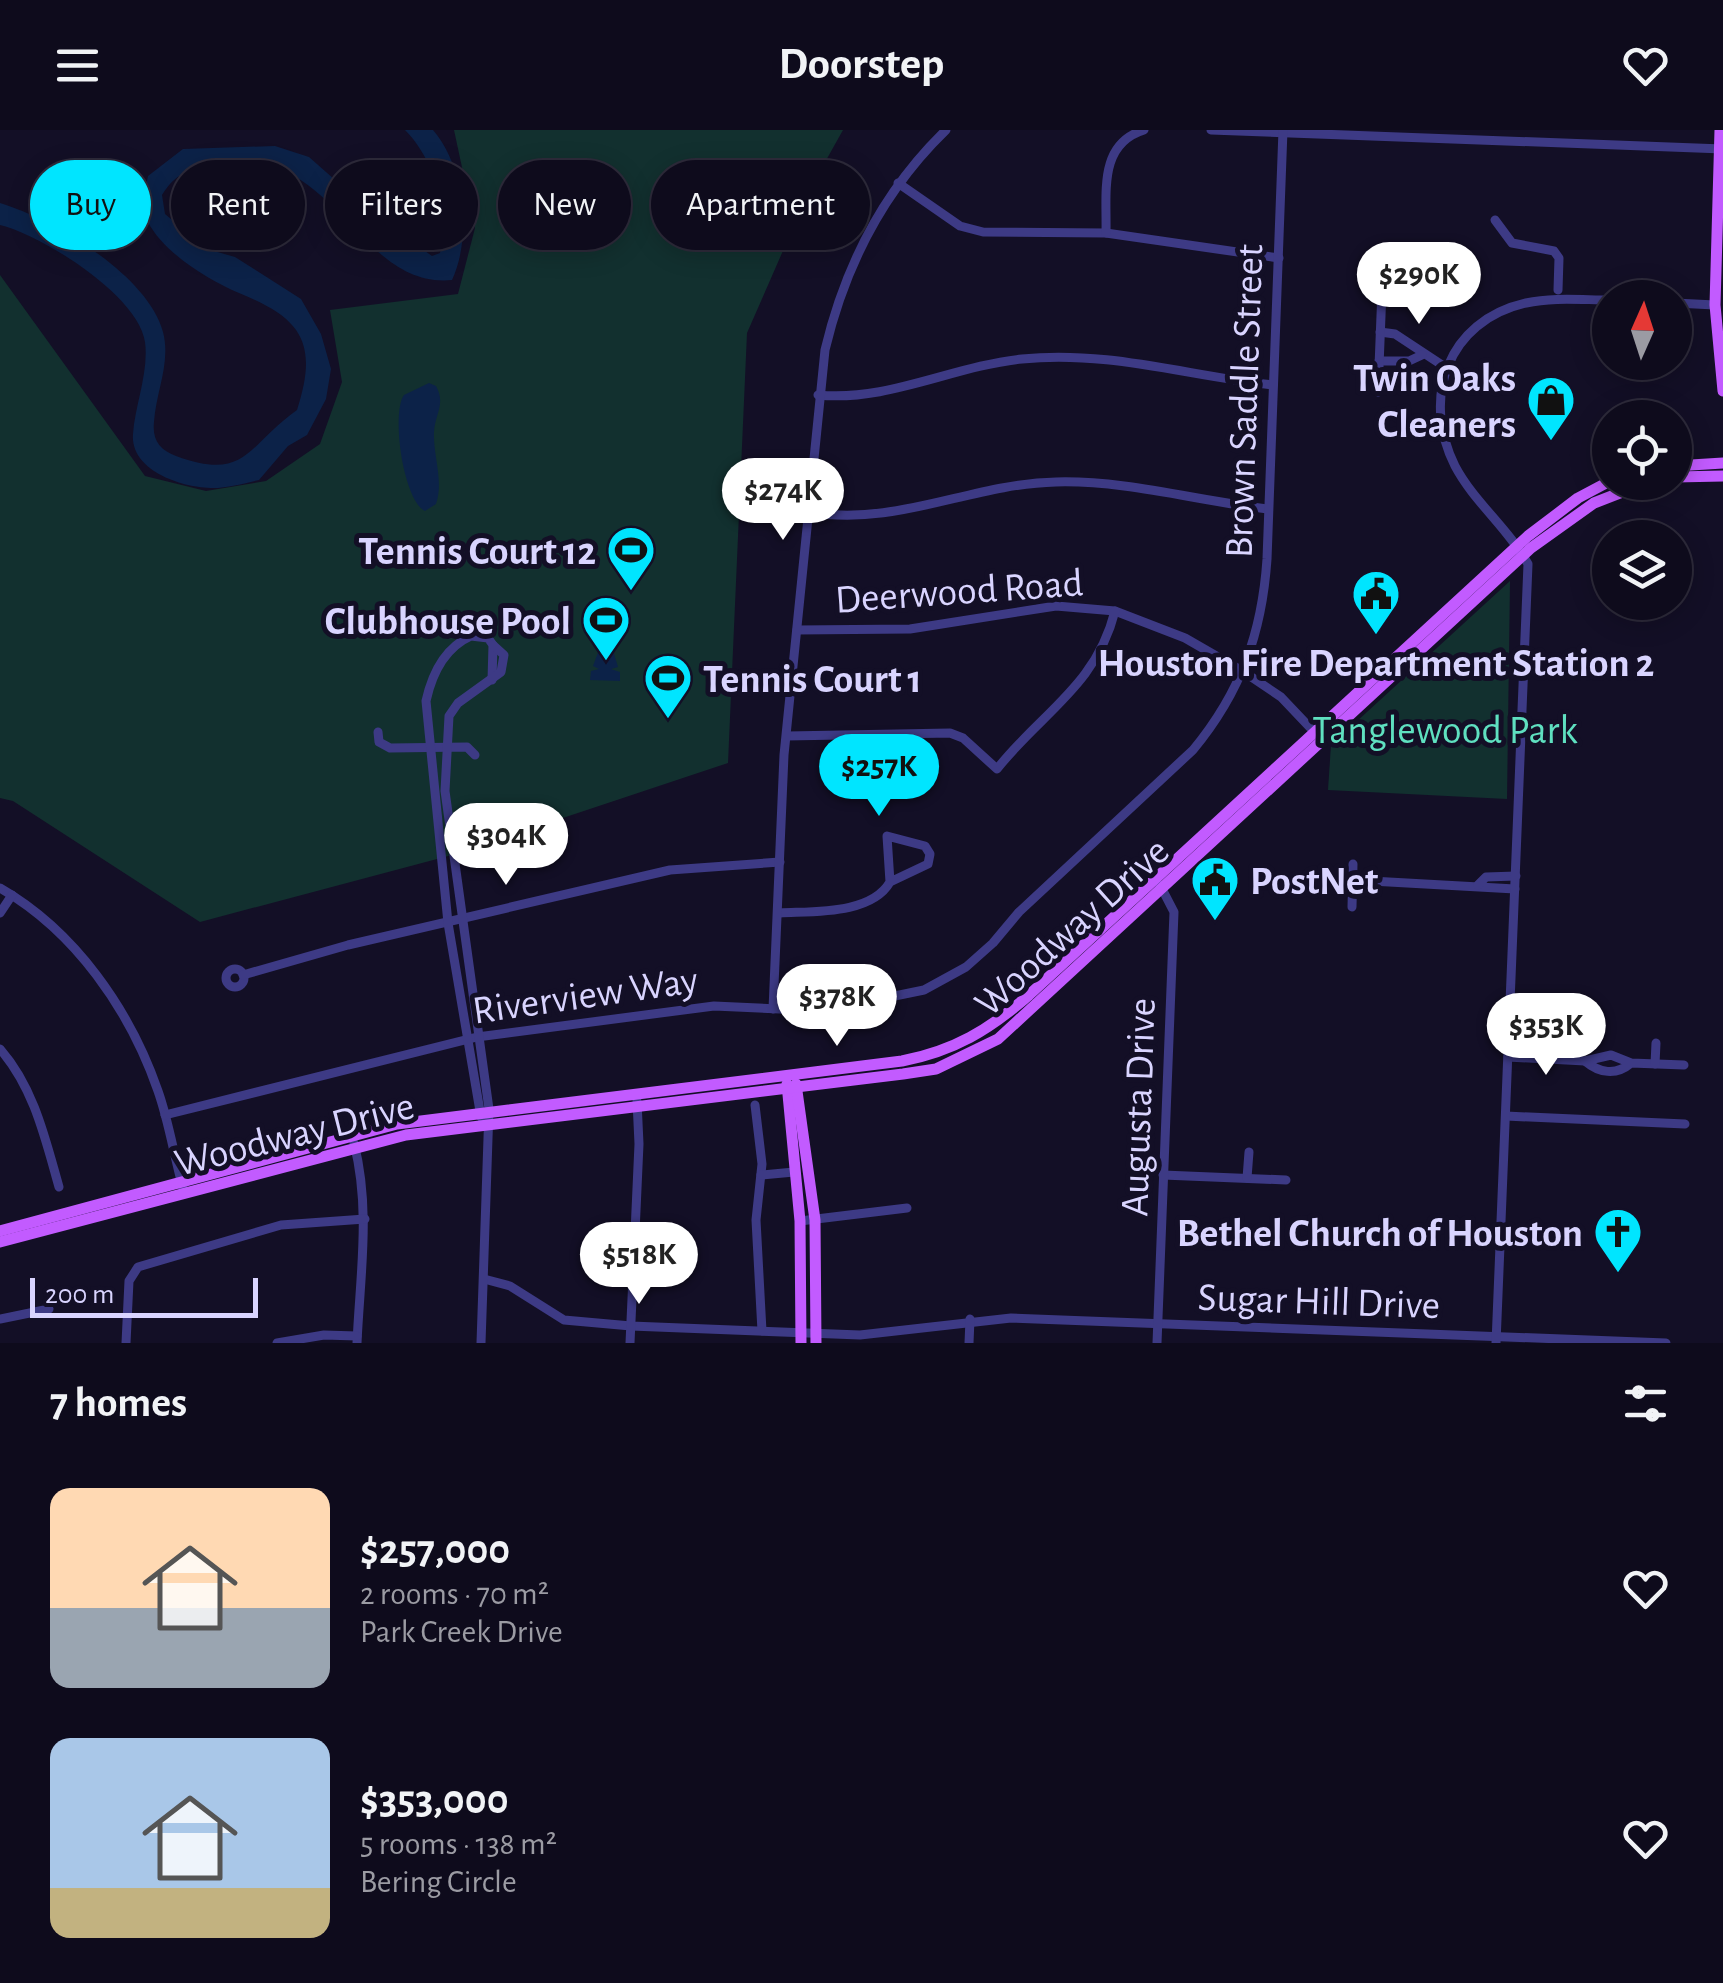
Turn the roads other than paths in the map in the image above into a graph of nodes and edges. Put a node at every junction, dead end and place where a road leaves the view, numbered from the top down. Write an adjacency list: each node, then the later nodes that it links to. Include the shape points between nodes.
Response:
1 (946, 130): 7 (street)
2 (1144, 130): 9 (street, via 1120,142 1108,167)
3 (1211, 130): 5 (street)
4 (1720, 130): 6 (main road)
5 (1283, 132): 6 (street); 10 (street, Brown Saddle Street)
6 (1721, 149): 11 (main road)
7 (898, 182): 9 (street, via 960,226 983,232); 24 (street, via 849,268)
8 (1494, 220): 13 (street, via 1512,244 1554,251)
9 (1106, 232): 10 (street)
10 (1279, 258): 21 (street, Brown Saddle Street)
11 (1719, 270): 16 (main road)
12 (1382, 290): 17 (street)
13 (1558, 294): 14 (street); 20 (street, via 1505,311 1464,343)
14 (1592, 298)
15 (1692, 303): 16 (street)
16 (1715, 304): 22 (main road)
17 (1380, 332): 18 (street, via 1395,334); 19 (street)
18 (1422, 355): 19 (street); 20 (street)
19 (1379, 360): 23 (street)
20 (1446, 368): 33 (street, via 1437,407 1444,442 1467,485)
21 (1273, 385): 24 (street, via 1076,356 984,364 871,394); 31 (street, Brown Saddle Street)
22 (1723, 388)
23 (1378, 392)
24 (818, 394): 32 (street)
25 (1723, 464): 26 (main road)
26 (1692, 465)
27 (1723, 476): 28 (main road)
28 (1692, 477)
29 (1592, 494): 33 (main road, Woodway Drive)
30 (1602, 500): 33 (main road, Woodway Drive)
31 (1268, 510): 32 (street, via 1124,486 1055,482 863,518); 38 (street, Brown Saddle Street, via 1261,615)
32 (808, 512): 35 (street)
33 (1520, 550): 36 (main road, Woodway Drive); 37 (main road, Woodway Drive); 50 (street, via 1528,564)
34 (1115, 611): 35 (street, Deerwood Road, via 1056,606 910,629); 38 (street, Deerwood Road, via 1184,638); 42 (street, via 1104,649 1084,680 997,769 950,732)
35 (796, 630): 42 (street)
36 (1398, 654): 37 (main road); 39 (main road, Woodway Drive)
37 (1408, 664): 40 (main road, Woodway Drive)
38 (1244, 672): 41 (street, Deerwood Road); 64 (street, Riverview Way, via 1194,750 966,968 891,998)
39 (1374, 675): 40 (main road); 41 (main road, Woodway Drive)
40 (1384, 686): 43 (main road, Woodway Drive)
41 (1315, 730): 43 (street, Deerwood Road); 47 (main road, Woodway Drive)
42 (787, 736): 48 (street)
43 (1322, 742): 47 (main road, Woodway Drive)
44 (428, 746): 44 (street, via 390,742 378,732 379,742 390,748); 45 (street); 45 (street, via 426,701 437,668 465,638 483,636 493,645 490,682 449,716); 62 (street)
45 (448, 746): 46 (street, via 467,746); 61 (street, via 446,790)
46 (476, 756)
47 (1235, 814): 53 (main road, Woodway Drive)
48 (780, 862): 60 (street); 61 (street, via 670,870)
49 (1354, 864): 51 (street)
50 (1516, 876): 54 (street, via 1486,877); 56 (street)
51 (1353, 880): 54 (street); 58 (street)
52 (890, 882): 52 (street, via 928,864 925,846 886,836); 60 (street, via 869,900)
53 (1160, 885): 73 (main road, Woodway Drive, via 990,1028); 88 (street, Augusta Drive, via 1174,912)
54 (1478, 885): 56 (street)
55 (0, 888): 57 (street)
56 (1515, 888): 68 (street)
57 (12, 895): 59 (street); 79 (street, via 68,940 109,992 144,1054)
58 (1352, 908)
59 (0, 913)
60 (780, 913): 64 (street)
61 (460, 920): 62 (street); 65 (street)
62 (448, 922): 63 (street); 65 (street)
63 (243, 975)
64 (773, 1009): 65 (street, Riverview Way, via 714,1006)
65 (471, 1038): 78 (street); 79 (street, Riverview Way)
66 (1656, 1043): 71 (street)
67 (0, 1049): 91 (street, via 40,1118)
68 (1508, 1057): 69 (street); 80 (street)
69 (1585, 1061): 70 (street, via 1601,1055); 70 (street, via 1612,1072)
70 (1631, 1063): 71 (street)
71 (1655, 1064): 72 (street)
72 (1684, 1065)
73 (902, 1068): 74 (main road, Woodway Drive); 75 (main road, Woodway Drive)
74 (791, 1076): 75 (main road); 76 (main road, Woodway Drive)
75 (791, 1088): 76 (main road, Woodway Drive); 86 (main road); 95 (main road)
76 (636, 1100): 78 (main road, Woodway Drive); 81 (main road, Woodway Drive); 103 (street)
77 (755, 1105): 87 (street)
78 (483, 1110): 81 (street); 83 (main road, Woodway Drive)
79 (165, 1115): 92 (street)
80 (1506, 1116): 82 (street); 109 (street)
81 (486, 1124): 84 (main road, Woodway Drive); 98 (street)
82 (1685, 1124)
83 (352, 1136): 84 (street); 92 (main road, Woodway Drive)
84 (356, 1150): 92 (main road, Woodway Drive); 94 (street)
85 (1249, 1152): 89 (street)
86 (794, 1172): 87 (street); 96 (main road)
87 (761, 1175): 105 (street, via 756,1220)
88 (1164, 1175): 89 (street); 102 (street, Augusta Drive)
89 (1247, 1178): 90 (street)
90 (1286, 1180)
91 (59, 1187)
92 (183, 1188): 97 (main road, Woodway Drive)
93 (906, 1208): 95 (street)
94 (365, 1219): 108 (street); 110 (street, via 281,1226 147,1263 132,1272)
95 (815, 1220): 96 (street); 107 (main road)
96 (800, 1221): 106 (main road)
97 (6, 1235)
98 (484, 1279): 103 (street, Sugar Hill Drive, via 510,1286 564,1320); 112 (street)
99 (50, 1310): 100 (street)
100 (0, 1319)
101 (970, 1319): 102 (street, Sugar Hill Drive); 104 (street, Sugar Hill Drive); 115 (street)
102 (1158, 1324): 109 (street, Sugar Hill Drive); 116 (street, Augusta Drive)
103 (631, 1326): 105 (street, Sugar Hill Drive); 113 (street)
104 (898, 1329): 107 (street, Sugar Hill Drive); 114 (street)
105 (762, 1331): 106 (street, Sugar Hill Drive)
106 (802, 1338): 107 (street, Sugar Hill Drive)
107 (816, 1338)
108 (357, 1340): 111 (street, via 324,1335)
109 (1496, 1340): 117 (street, Sugar Hill Drive)
110 (126, 1343)
111 (278, 1343)
112 (481, 1343)
113 (630, 1343)
114 (897, 1343)
115 (969, 1343)
116 (1157, 1343)
117 (1666, 1343)

